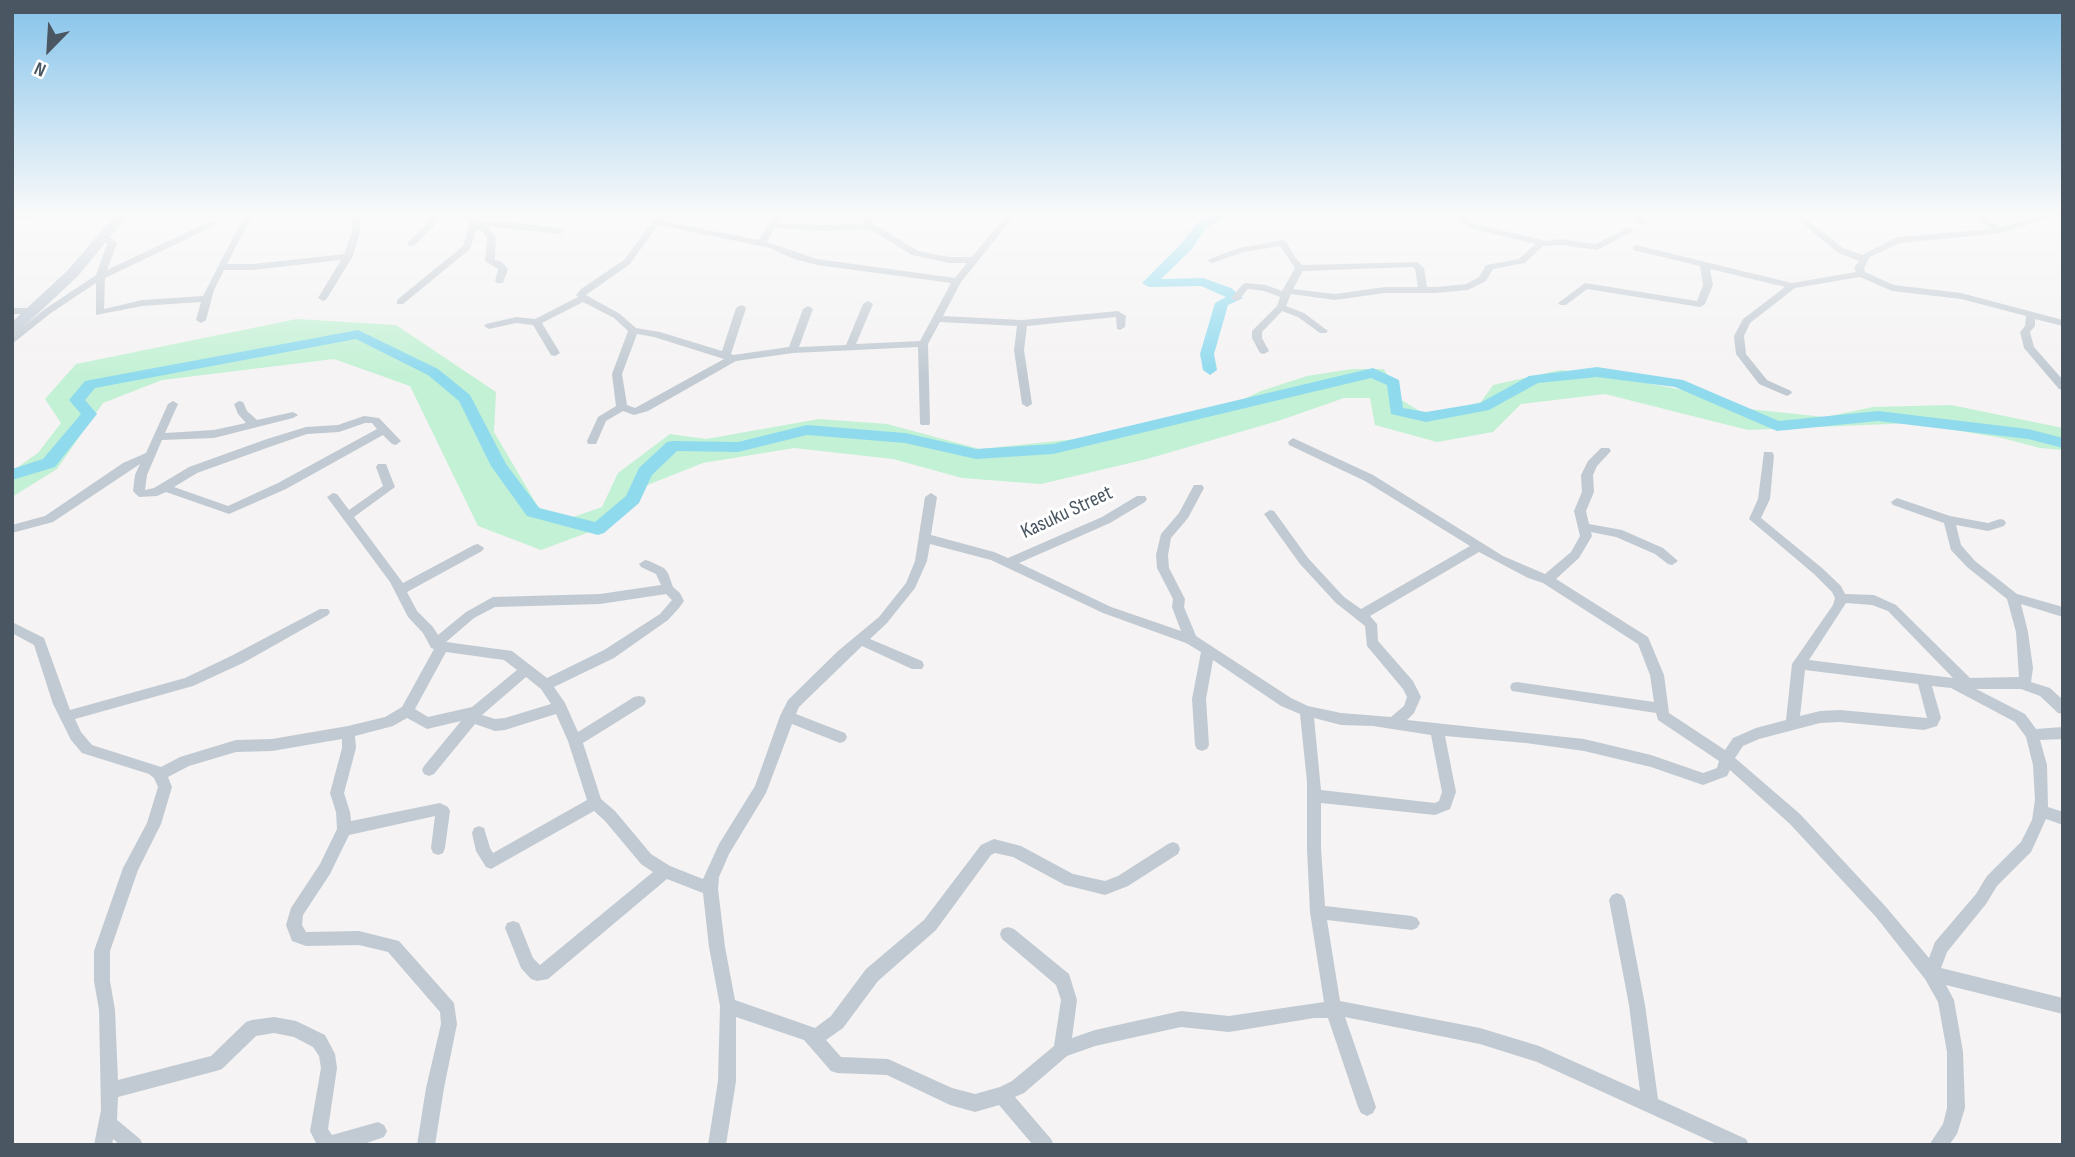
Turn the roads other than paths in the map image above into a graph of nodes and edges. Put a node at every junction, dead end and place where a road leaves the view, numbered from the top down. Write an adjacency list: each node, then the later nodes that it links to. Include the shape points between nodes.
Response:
1 (70, 268): 33 (street)
2 (103, 268): 18 (street)
3 (119, 268): 18 (street)
4 (221, 268): 27 (street)
5 (341, 268): 23 (street)
6 (442, 268): 28 (street)
7 (502, 268): 19 (street)
8 (619, 268): 24 (street, via 584,291)
9 (859, 268): 20 (street)
10 (968, 268): 20 (street)
11 (1300, 268): 26 (street)
12 (1419, 268): 22 (street)
13 (1489, 268): 22 (street, via 1483,279 1468,287)
14 (1705, 268): 29 (street, via 1708,285 1700,304 1585,286)
15 (1714, 268): 21 (street)
16 (1859, 268): 17 (street)
17 (1861, 274): 21 (street); 34 (street, via 1898,289 1961,296)
18 (100, 277): 27 (street, via 98,312 102,314 142,303); 45 (street)
19 (500, 281)
20 (957, 282): 35 (street)
21 (1792, 286): 53 (street, via 1746,321 1739,336 1741,354 1763,383)
22 (1423, 290): 26 (street)
23 (323, 298)
24 (583, 298): 37 (street); 43 (street)
25 (1236, 298): 26 (street, via 1246,286 1266,288)
26 (1285, 298): 44 (street); 49 (street, via 1258,331)
27 (207, 299): 36 (street)
28 (400, 302)
29 (1563, 303)
30 (868, 304): 47 (street)
31 (741, 308): 51 (street)
32 (808, 309): 48 (street)
33 (19, 312): 42 (street)
34 (2031, 314): 39 (street); 52 (street, via 2025,332 2029,348)
35 (935, 318): 38 (street); 46 (street)
36 (201, 320)
37 (536, 322): 40 (street, via 516,320); 50 (street)
38 (1022, 323): 41 (street, via 1118,314); 56 (street, via 1018,349)
39 (2063, 323)
40 (489, 326)
41 (1120, 327)
42 (12, 330)
43 (633, 330): 51 (street); 57 (street, via 617,374)
44 (1323, 331)
45 (12, 341)
46 (923, 344): 47 (street); 59 (street)
47 (850, 346): 48 (street)
48 (793, 350): 51 (street)
49 (1264, 351)
50 (555, 353)
51 (730, 356): 57 (street, via 644,409 634,412)
52 (2063, 387)
53 (1787, 393)
54 (173, 404): 62 (street)
55 (239, 404): 60 (street)
56 (1027, 404)
57 (622, 407): 64 (street, via 601,419)
58 (293, 415): 60 (street)
59 (925, 423)
60 (255, 425): 62 (street)
61 (383, 430): 63 (street); 70 (street, via 369,419 306,431 193,471); 70 (street, via 229,510)
62 (159, 438): 67 (street)
63 (396, 441)
64 (592, 441)
65 (1293, 442): 83 (street, via 1412,502)
66 (1605, 451): 80 (street, via 1587,475 1588,492 1580,510)
67 (150, 454): 70 (street, via 139,491 149,494); 81 (street, via 49,519)
68 (1768, 455): 92 (street, via 1764,499 1755,519 1818,571)
69 (382, 467): 77 (street, via 389,487)
70 (166, 488)
71 (1198, 488): 97 (street, via 1165,537 1162,555)
72 (333, 497): 77 (street)
73 (931, 497): 82 (street)
74 (1141, 499): 86 (street, Kasuku Street, via 1106,520)
75 (1897, 502): 78 (street)
76 (1270, 514): 95 (street, via 1304,561 1340,600)
77 (349, 515): 90 (street)
78 (1949, 520): 79 (street, via 1988,527); 91 (street, via 1955,547)
79 (2000, 523)
80 (1585, 527): 85 (street, via 1631,538); 88 (street, via 1586,536 1575,555)
81 (12, 529)
82 (925, 538): 86 (street); 98 (street, via 911,585)
83 (1478, 547): 88 (street); 95 (street)
84 (478, 548): 90 (street)
85 (1672, 561)
86 (1010, 562): 97 (street, via 1107,610)
87 (645, 564): 89 (street, via 660,571)
88 (1547, 579): 111 (street, via 1643,641 1657,675)
89 (668, 589): 99 (street, via 600,599 493,602 470,615); 107 (street, via 678,601 664,617 610,654)
90 (401, 590): 99 (street, via 412,614)
91 (2013, 597): 94 (street); 106 (street, via 2025,656 2026,679)
92 (1841, 598): 101 (street); 105 (street, via 1874,600 1892,608)
93 (324, 612): 116 (street, via 188,682)
94 (2063, 612)
95 (1361, 615): 118 (street, via 1371,624 1372,642 1414,697)
96 (12, 626): 116 (street, via 39,642)
97 (1191, 639): 100 (street)
98 (861, 640): 102 (street); 117 (street, via 793,704)
99 (439, 645): 103 (street, via 507,655); 113 (street)
100 (1209, 651): 114 (street); 126 (street, via 1199,699)
101 (1799, 664): 104 (street); 119 (street)
102 (917, 665)
103 (526, 670): 107 (street); 115 (street)
104 (1923, 679): 105 (street); 119 (street, via 1932,722 1840,716)
105 (1959, 682): 106 (street); 123 (street, via 2020,718)
106 (2021, 684): 112 (street, via 2045,692)
107 (546, 685): 110 (street)
108 (1517, 687): 111 (street)
109 (639, 701): 125 (street)
110 (560, 707): 115 (street, via 495,725); 125 (street)
111 (1659, 708): 127 (street, via 1668,721)
112 (2063, 709)
113 (407, 711): 115 (street, via 427,723); 121 (street, via 388,722)
114 (1306, 711): 118 (street, via 1341,719); 130 (street)
115 (474, 715): 128 (street)
116 (67, 716): 129 (street, via 87,749)
117 (787, 716): 124 (street); 139 (street, via 761,789 724,849)
118 (1395, 722): 120 (street)
119 (1792, 724): 127 (street, via 1738,742)
120 (1437, 730): 127 (street, via 1584,746 1703,779 1722,772); 130 (street, via 1449,792 1445,805 1436,809)
121 (348, 732): 129 (street, via 236,746); 134 (street, via 349,748 337,793)
122 (2063, 733): 123 (street)
123 (2032, 735): 132 (street, via 2040,765)
124 (840, 737)
125 (575, 741): 131 (street)
126 (1202, 746)
127 (1727, 759): 145 (street, via 1809,834)
128 (429, 770)
129 (160, 774): 151 (street, via 165,787 160,809 131,868 102,951)
130 (1315, 796): 141 (street)
131 (595, 803): 135 (street, via 491,862); 138 (street, via 646,859)
132 (2042, 811): 133 (street); 145 (street, via 2026,847 1949,936)
133 (2063, 819)
134 (344, 829): 136 (street, via 440,809); 159 (street, via 326,869 296,913 294,925 298,936 306,939 359,938 393,946 448,1009)
135 (479, 833)
136 (438, 848)
137 (1173, 849): 149 (street, via 1105,888 1070,880 1016,851 993,846 930,925 872,975 836,1022)
138 (665, 871): 139 (street); 143 (street, via 542,973 527,963)
139 (710, 889): 146 (street)
140 (1618, 900): 153 (street)
141 (1318, 912): 142 (street); 148 (street)
142 (1412, 923)
143 (513, 928)
144 (1008, 934): 150 (street, via 1063,980 1069,1000)
145 (1931, 973): 147 (street); 163 (street, via 1946,1000 1955,1052 1956,1108 1951,1128)
146 (728, 1006): 149 (street); 160 (street, via 727,1081)
147 (2063, 1006)
148 (1333, 1009): 150 (street, via 1229,1024 1181,1019); 153 (street, via 1507,1044); 154 (street)
149 (815, 1038): 152 (street, via 837,1065 888,1067 965,1102)
150 (1062, 1050): 152 (street)
151 (110, 1091): 155 (street); 156 (street, via 216,1063 253,1028 296,1028 319,1041 327,1054 320,1130 327,1144)
152 (1002, 1095): 161 (street)
153 (1650, 1104): 162 (street)
154 (1367, 1107)
155 (108, 1124): 157 (street); 158 (street)
156 (378, 1131)
157 (103, 1145)
158 (134, 1145)
159 (426, 1145)
160 (717, 1145)
161 (1045, 1145)
162 (1740, 1145)
163 (1938, 1145)

